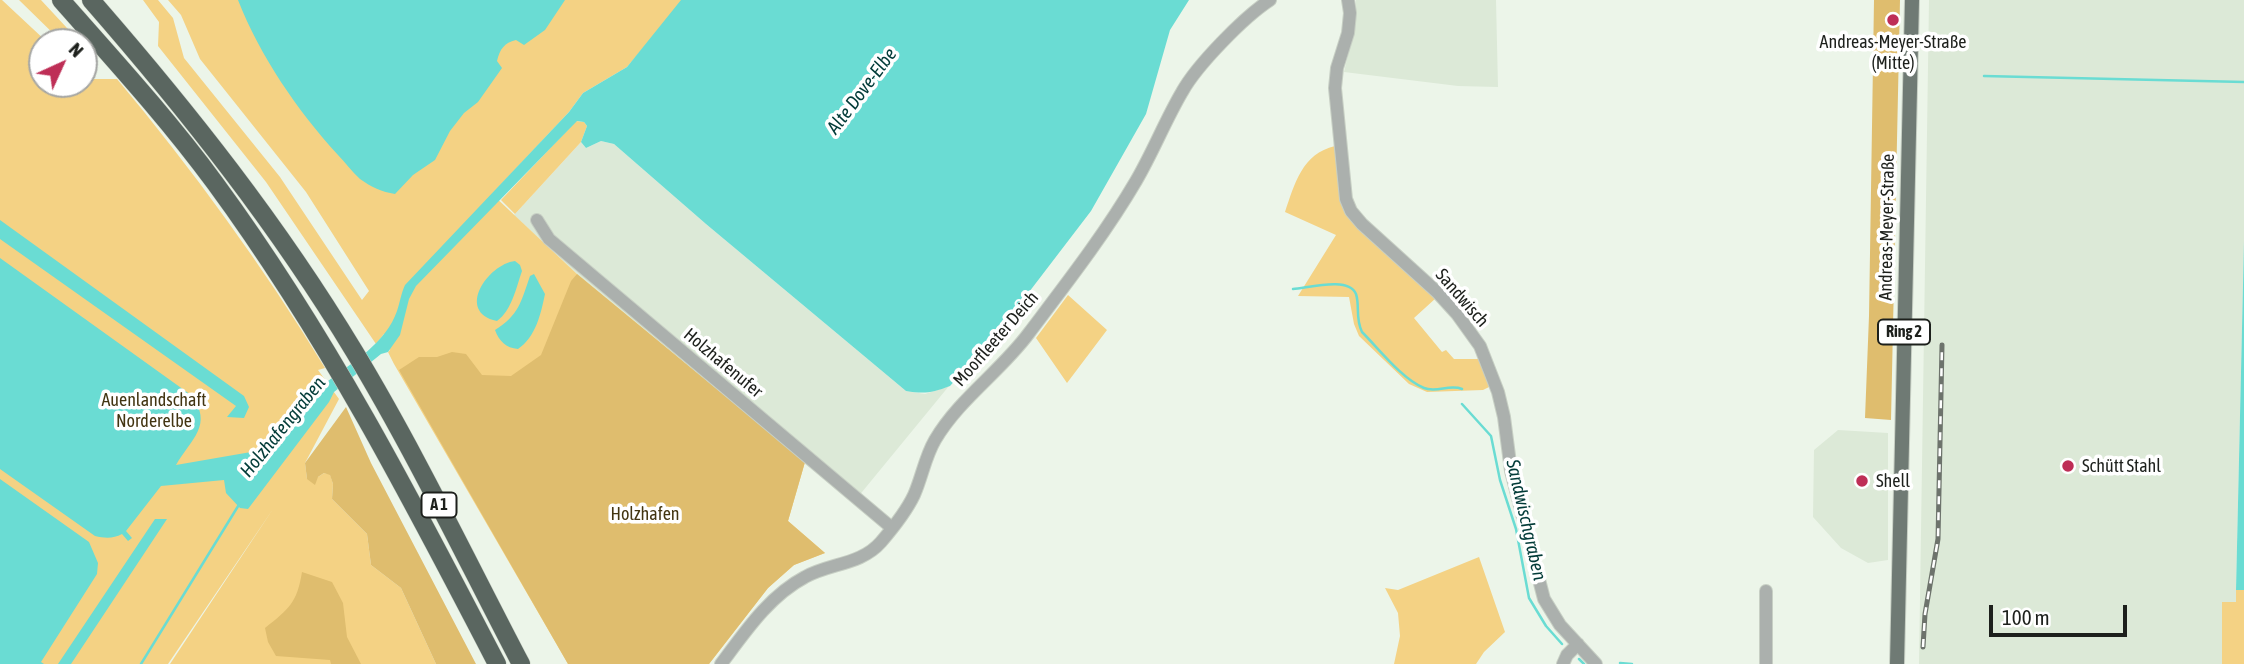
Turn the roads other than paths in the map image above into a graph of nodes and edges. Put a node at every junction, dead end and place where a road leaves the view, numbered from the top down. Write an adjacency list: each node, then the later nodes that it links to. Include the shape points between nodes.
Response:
1 (61, 0): 11 (highway, A 1, via 173,129 285,283 377,435)
2 (91, 0): 9 (highway, A 1, via 180,106 288,248 365,369)
3 (1270, 0): 7 (street, Moorfleeter Deich, via 1191,77 1137,181 1107,227 1027,336 944,428 928,454 914,494)
4 (1348, 0): 10 (street, Sandwisch, via 1348,33 1335,88 1346,199 1362,224 1437,292 1480,346 1498,391 1511,471 1540,589 1550,612)
5 (1912, 0): 18 (main road, Andreas-Meyer-Straße / Ring 2)
6 (537, 220): 7 (street, Holzhafenufer, via 549,239)
7 (892, 528): 14 (street, Moorfleeter Deich, via 869,553 808,575 784,590)
8 (1766, 591): 17 (street)
9 (510, 643): 12 (highway, A 1); 13 (highway)
10 (1578, 644): 15 (street); 16 (street, Sandwisch)
11 (497, 664)
12 (521, 664)
13 (527, 664)
14 (721, 664)
15 (1563, 664)
16 (1596, 664)
17 (1766, 664)
18 (1897, 664)

